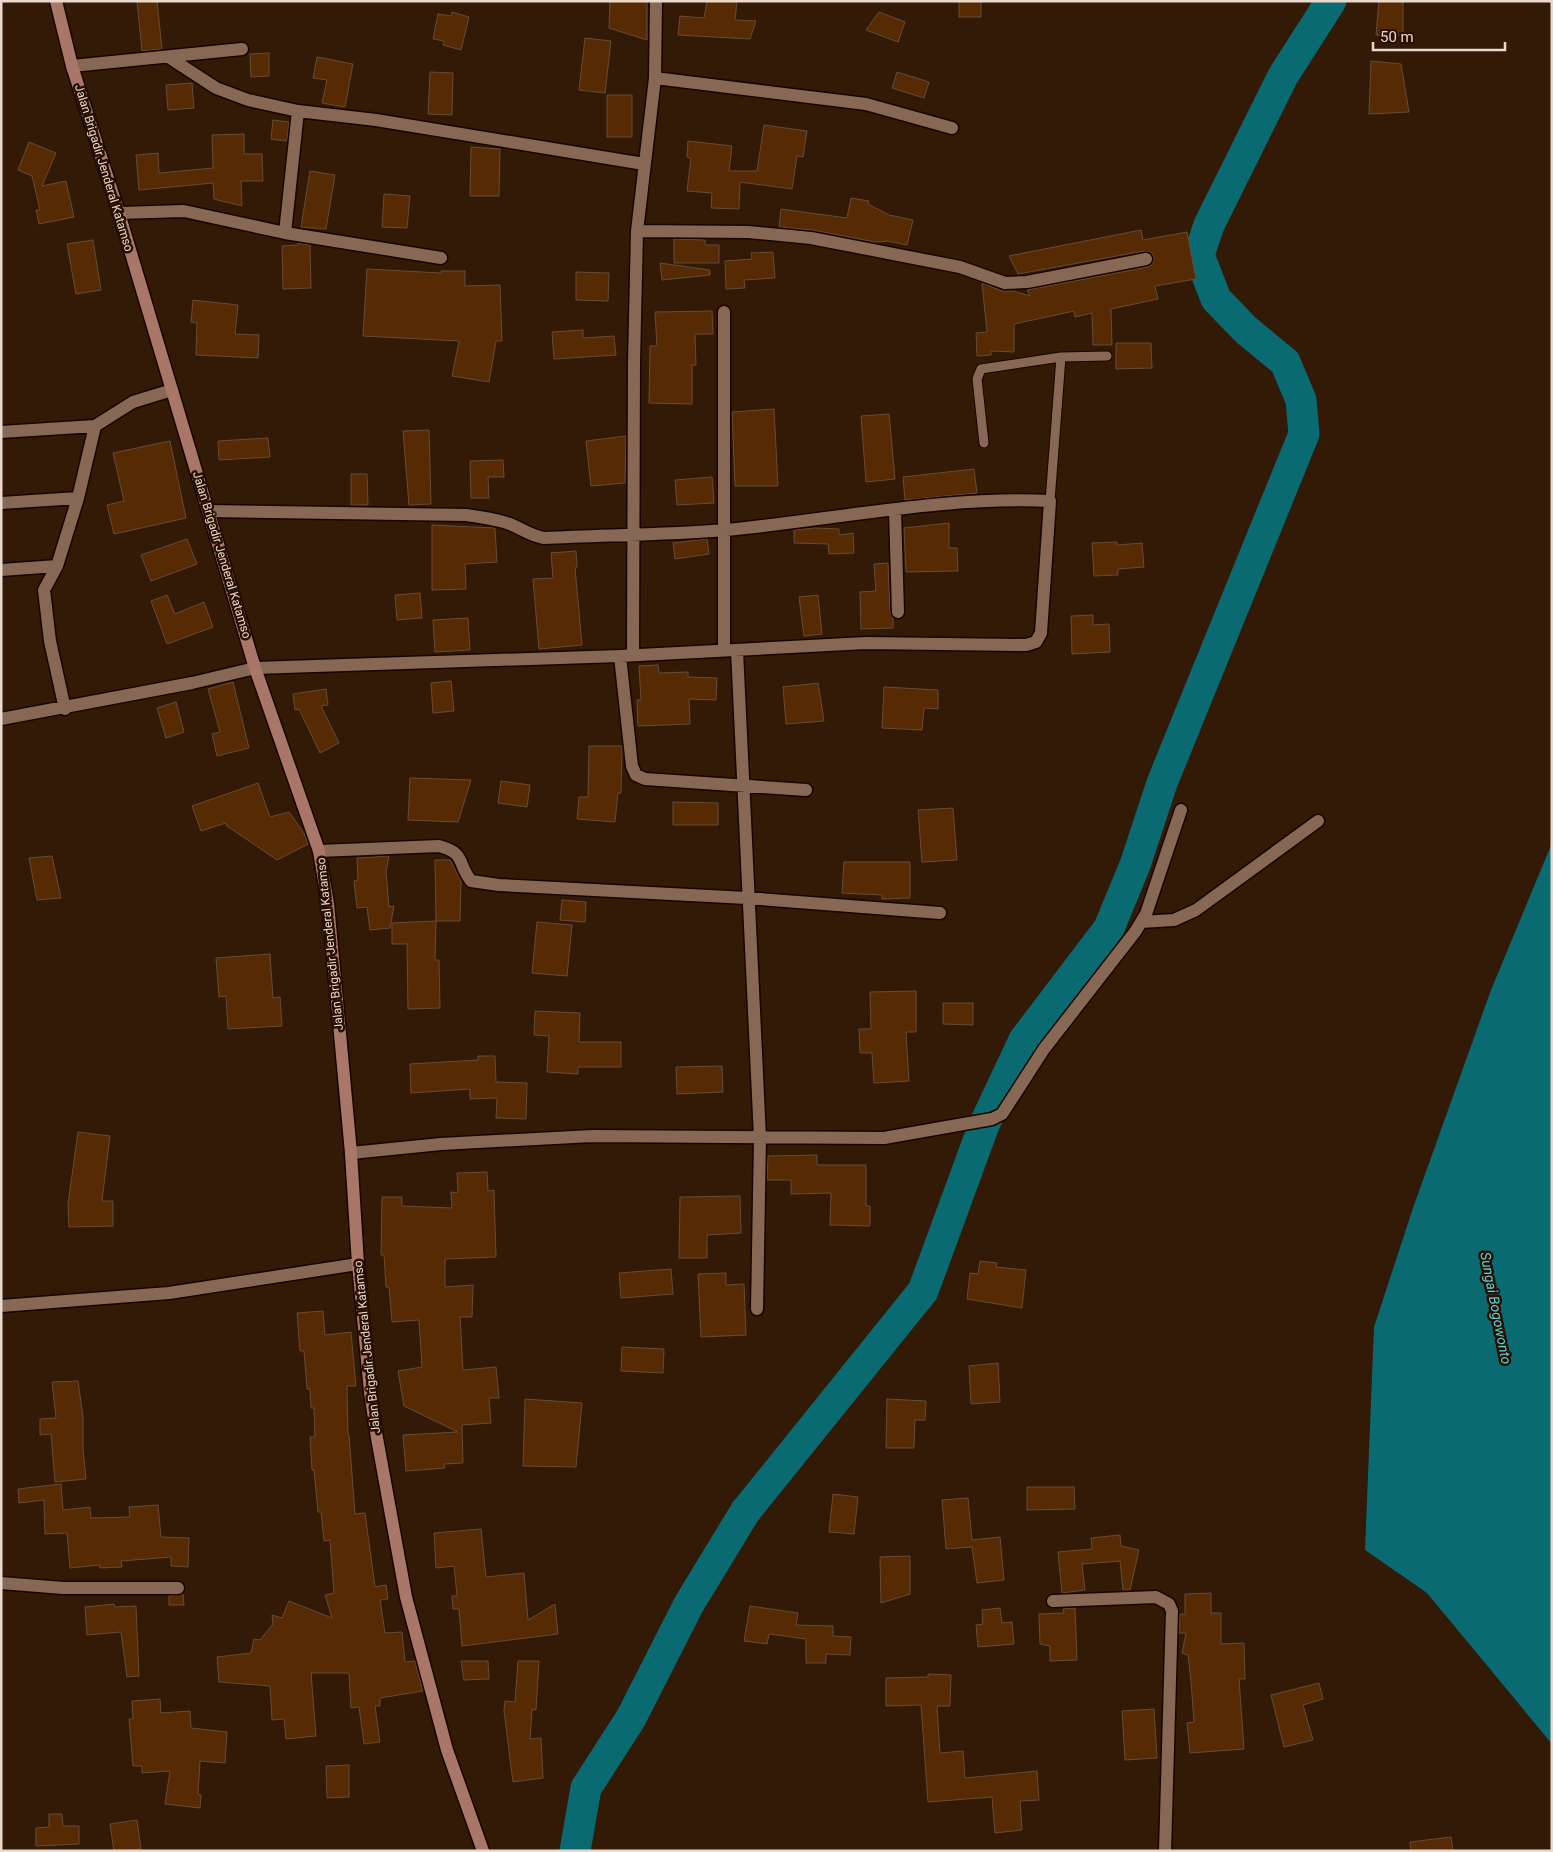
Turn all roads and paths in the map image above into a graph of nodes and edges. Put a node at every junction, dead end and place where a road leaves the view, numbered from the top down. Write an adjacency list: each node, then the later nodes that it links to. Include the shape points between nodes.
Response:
1 (56, 1): 5 (main road, Jalan Brigadir Jenderal Katamso)
2 (656, 1): 6 (street)
3 (242, 49): 4 (street)
4 (170, 58): 5 (street); 7 (street, via 216,88 248,100)
5 (72, 66): 10 (main road, Jalan Brigadir Jenderal Katamso)
6 (655, 78): 8 (street, via 866,104); 9 (street)
7 (298, 111): 9 (street, via 376,120); 12 (street)
8 (952, 128)
9 (644, 164): 11 (street)
10 (118, 213): 12 (street, via 184,211); 18 (main road, Jalan Brigadir Jenderal Katamso)
11 (638, 231): 14 (street, via 748,232 811,238 960,268 1005,283 1027,282); 28 (street)
12 (285, 233): 13 (street)
13 (441, 258)
14 (1146, 258)
15 (724, 312): 27 (street)
16 (1107, 356): 17 (lane)
17 (1061, 357): 21 (lane, via 981,369 977,379); 23 (lane)
18 (172, 390): 19 (street, via 133,402); 26 (main road, Jalan Brigadir Jenderal Katamso)
19 (95, 426): 20 (street); 22 (street)
20 (1, 432)
21 (984, 443)
22 (78, 498): 24 (street); 29 (street)
23 (1050, 501): 25 (street); 32 (street, via 1041,633 1036,642 1026,645 866,643)
24 (1, 503)
25 (895, 510): 27 (street); 31 (street)
26 (209, 511): 28 (street, via 466,515 493,519 544,538); 35 (main road, Jalan Brigadir Jenderal Katamso)
27 (724, 530): 28 (street); 32 (street)
28 (634, 534): 33 (street)
29 (57, 566): 30 (street); 36 (street, via 44,590 50,641)
30 (1, 570)
31 (898, 612)
32 (730, 650): 33 (street); 38 (street)
33 (633, 655): 34 (street)
34 (620, 656): 35 (street); 38 (street, via 632,766 636,775 645,779)
35 (255, 668): 36 (street); 42 (main road, Jalan Brigadir Jenderal Katamso)
36 (65, 709): 37 (street)
37 (1, 719)
38 (743, 785): 39 (street); 43 (street)
39 (806, 790)
40 (1182, 810): 45 (street)
41 (1318, 821): 45 (street, via 1196,910 1174,920)
42 (319, 851): 43 (street, via 439,846 461,857 471,881 499,886); 47 (main road, Jalan Brigadir Jenderal Katamso)
43 (747, 898): 44 (street); 46 (street)
44 (940, 912)
45 (1141, 922): 46 (street, via 1124,949 1044,1049 1002,1114 966,1125 884,1138)
46 (760, 1138): 47 (street, via 592,1136 441,1144); 50 (street)
47 (351, 1153): 48 (main road, Jalan Brigadir Jenderal Katamso)
48 (358, 1264): 49 (street, via 169,1293); 54 (main road, Jalan Brigadir Jenderal Katamso, via 370,1392 406,1597 447,1750)
49 (1, 1306)
50 (757, 1308)
51 (1, 1583): 52 (street, via 63,1588)
52 (178, 1588)
53 (1053, 1601): 55 (street, via 1156,1597 1169,1604 1172,1611)
54 (483, 1851)
55 (1164, 1851)

